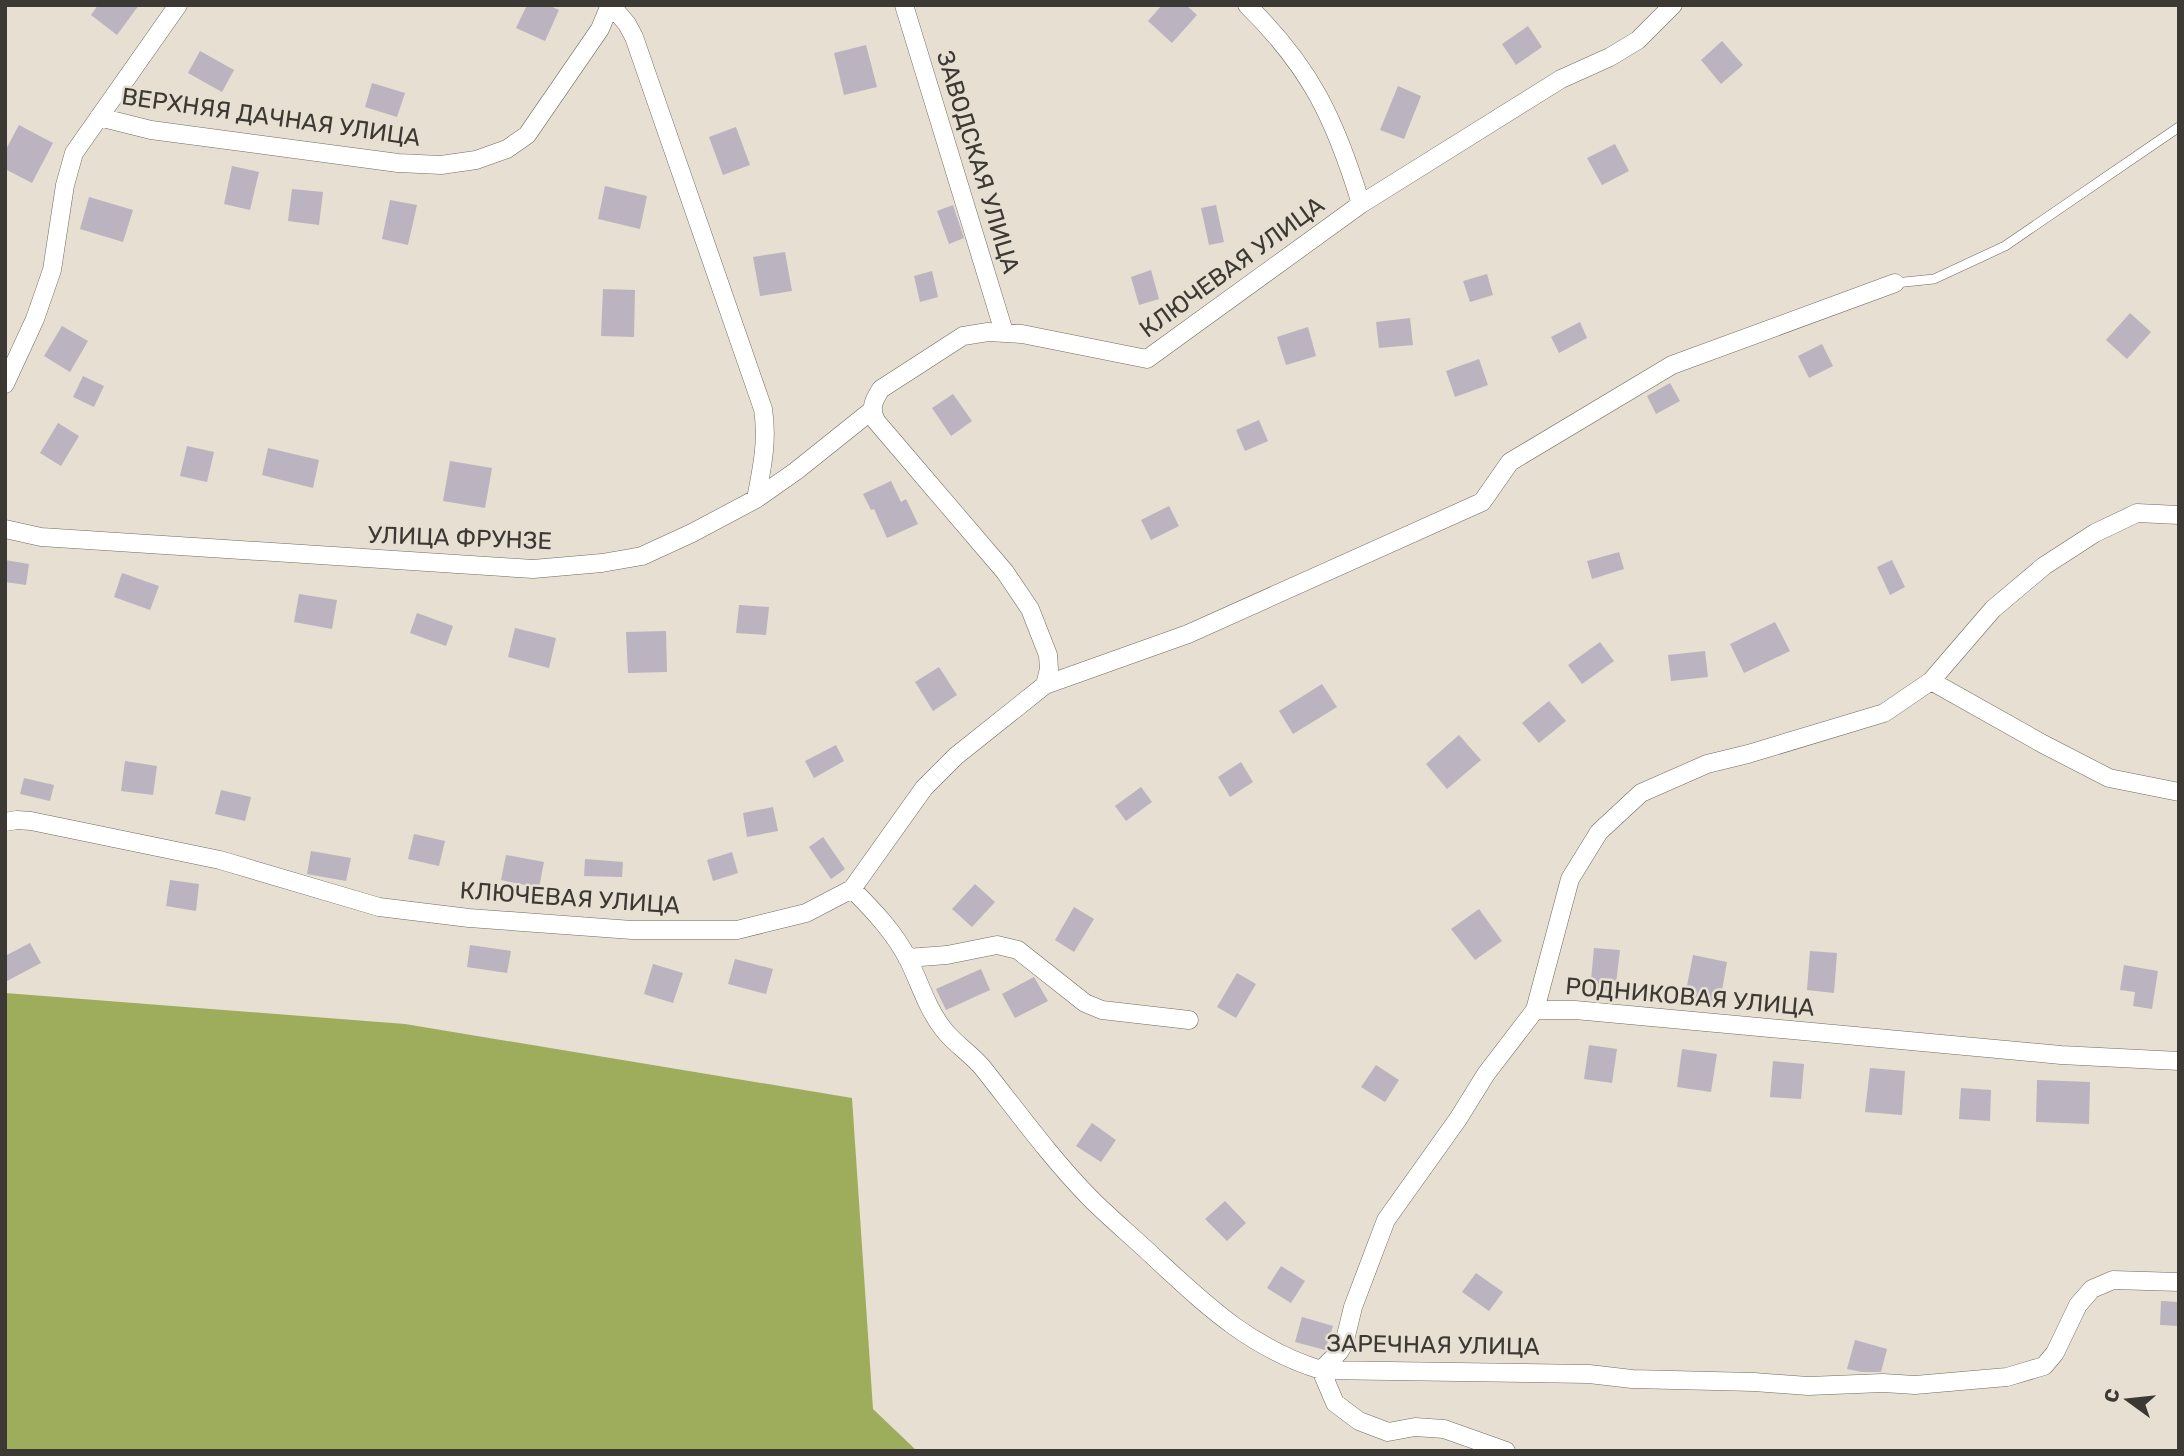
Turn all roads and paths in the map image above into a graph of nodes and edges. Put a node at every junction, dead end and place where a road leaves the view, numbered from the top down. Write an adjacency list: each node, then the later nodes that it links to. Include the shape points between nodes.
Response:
1 (178, 5): 6 (street)
2 (610, 5): 6 (street, ВЕРХНЯЯ ДАЧНАЯ УЛИЦА, via 600,29 527,135 507,149 476,160 441,165 398,163 151,130); 13 (street, via 634,37 763,409 765,450)
3 (904, 5): 10 (street, ЗАВОДСКАЯ УЛИЦА)
4 (1247, 5): 8 (street, via 1275,33 1312,83 1346,156)
5 (1673, 5): 8 (street, КЛЮЧЕВАЯ УЛИЦА, via 1638,40 1561,79)
6 (99, 117): 11 (street, via 74,153 52,271)
7 (2179, 127): 9 (lane, via 2005,246 1934,279)
8 (1361, 204): 10 (street, КЛЮЧЕВАЯ УЛИЦА, via 1147,359)
9 (1895, 283): 17 (street, КЛЮЧЕВАЯ УЛИЦА, via 1672,365 1510,462 1482,502 1188,634)
10 (1004, 332): 12 (street, КЛЮЧЕВАЯ УЛИЦА, via 963,336 881,389)
11 (5, 384)
12 (871, 411): 13 (street, УЛИЦА ФРУНЗЕ); 17 (street, via 1005,572 1030,609 1048,655)
13 (757, 499): 15 (street, УЛИЦА ФРУНЗЕ, via 642,556 533,569 41,537)
14 (2179, 515): 16 (street, via 2137,513 2044,566 1993,609)
15 (5, 529)
16 (1931, 681): 18 (street, via 2109,778); 22 (street, via 1884,713 1707,764 1641,793 1599,832 1570,879)
17 (1045, 685): 20 (street, КЛЮЧЕВАЯ УЛИЦА, via 956,756 924,788)
18 (2179, 792)
19 (5, 822): 20 (street, КЛЮЧЕВАЯ УЛИЦА, via 31,821 220,860 379,906 531,923 632,930 737,930 806,914)
20 (852, 889): 21 (street, ЗАРЕЧНАЯ УЛИЦА, via 887,926)
21 (907, 958): 23 (street, via 997,945 1018,950 1085,1003 1102,1010); 26 (street, ЗАРЕЧНАЯ УЛИЦА, via 944,1030 979,1064 1090,1197 1236,1329 1268,1349)
22 (1535, 1010): 24 (street, РОДНИКОВАЯ УЛИЦА); 26 (street, РОДНИКОВАЯ УЛИЦА, via 1387,1220 1344,1344)
23 (1189, 1020)
24 (2179, 1061)
25 (2179, 1282): 26 (street, ЗАРЕЧНАЯ УЛИЦА, via 2113,1280 2092,1289 2044,1366 2007,1377 1915,1385 1808,1386 1579,1373)
26 (1321, 1370): 27 (street, via 1335,1403 1359,1421 1388,1433 1415,1427 1444,1429)
27 (1506, 1451)

